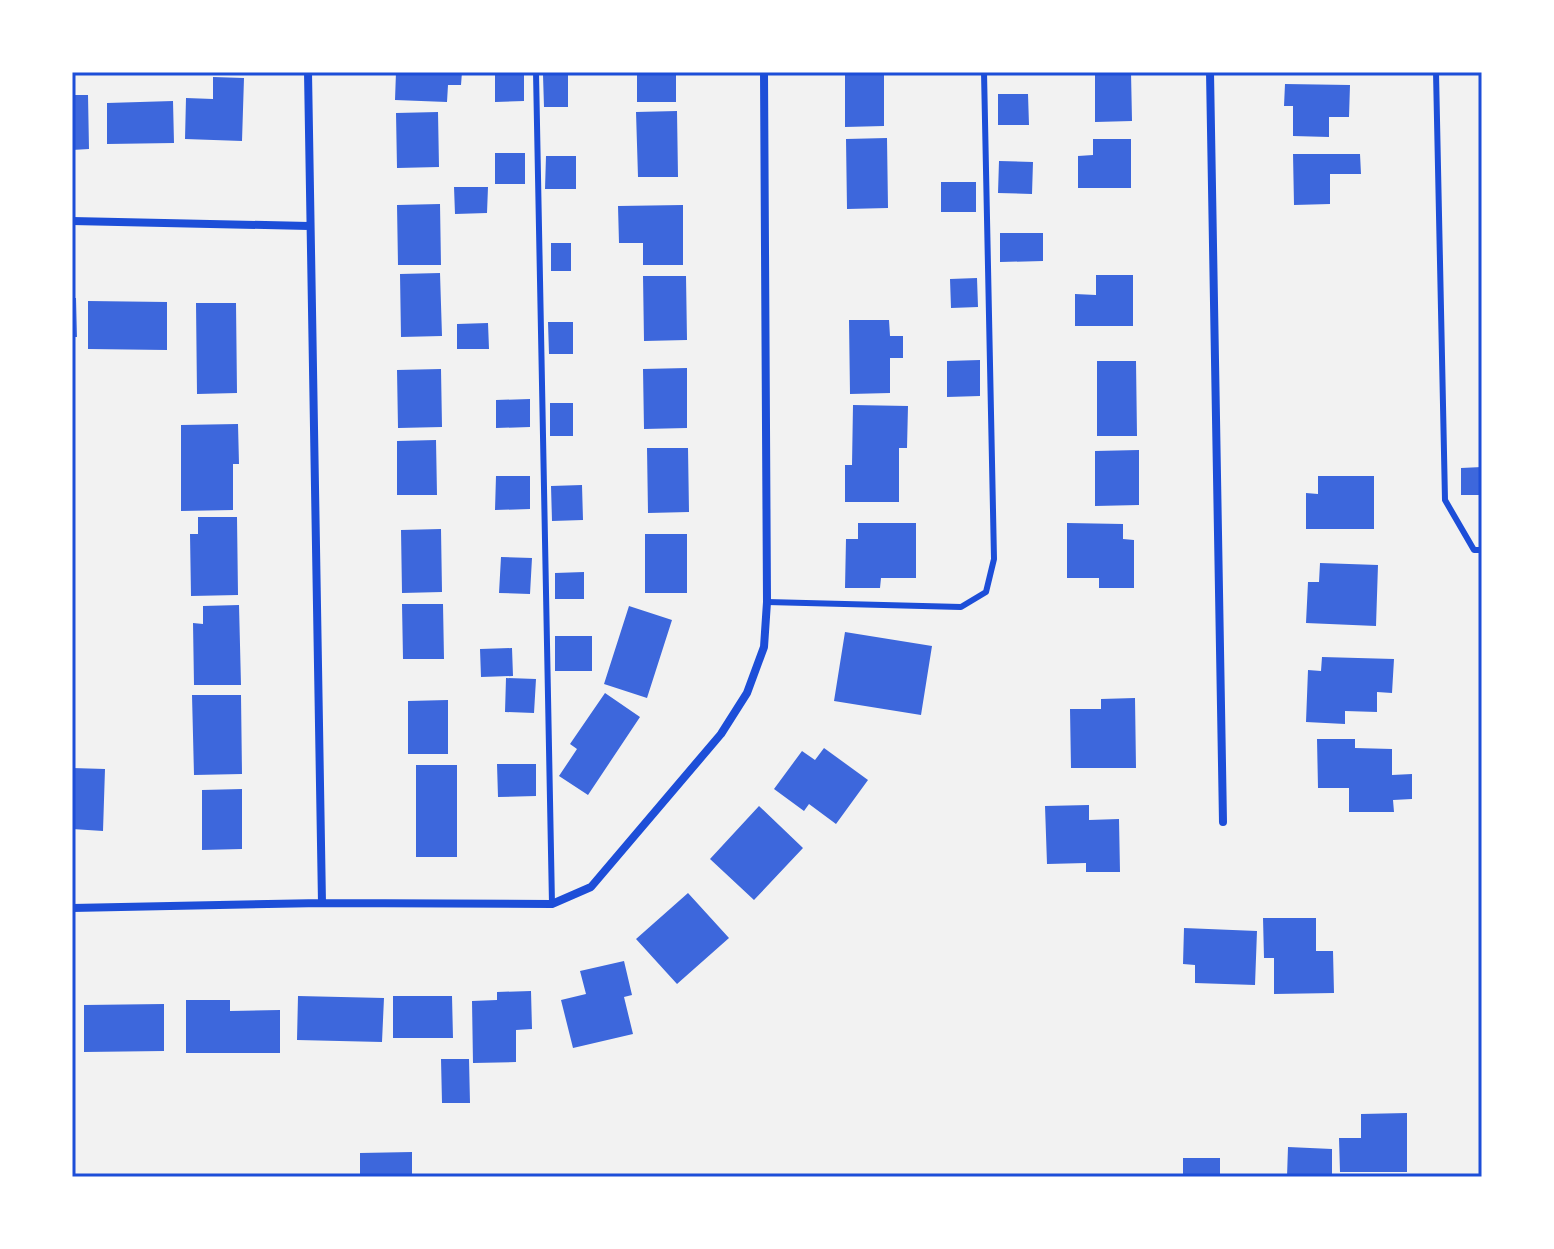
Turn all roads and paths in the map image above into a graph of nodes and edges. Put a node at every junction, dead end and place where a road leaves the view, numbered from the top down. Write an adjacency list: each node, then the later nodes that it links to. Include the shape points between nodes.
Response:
1 (308, 72): 8 (street)
2 (536, 72): 13 (lane)
3 (764, 72): 10 (street)
4 (984, 72): 10 (lane, via 994,559 986,592 961,607)
5 (1210, 72): 11 (street)
6 (1436, 72): 9 (lane, via 1445,500 1474,550)
7 (72, 221): 8 (street)
8 (309, 226): 12 (street)
9 (1482, 550)
10 (767, 602): 13 (street, via 764,647 747,693 721,734 591,887)
11 (1223, 822)
12 (322, 903): 13 (street); 14 (street)
13 (552, 904)
14 (72, 908)

